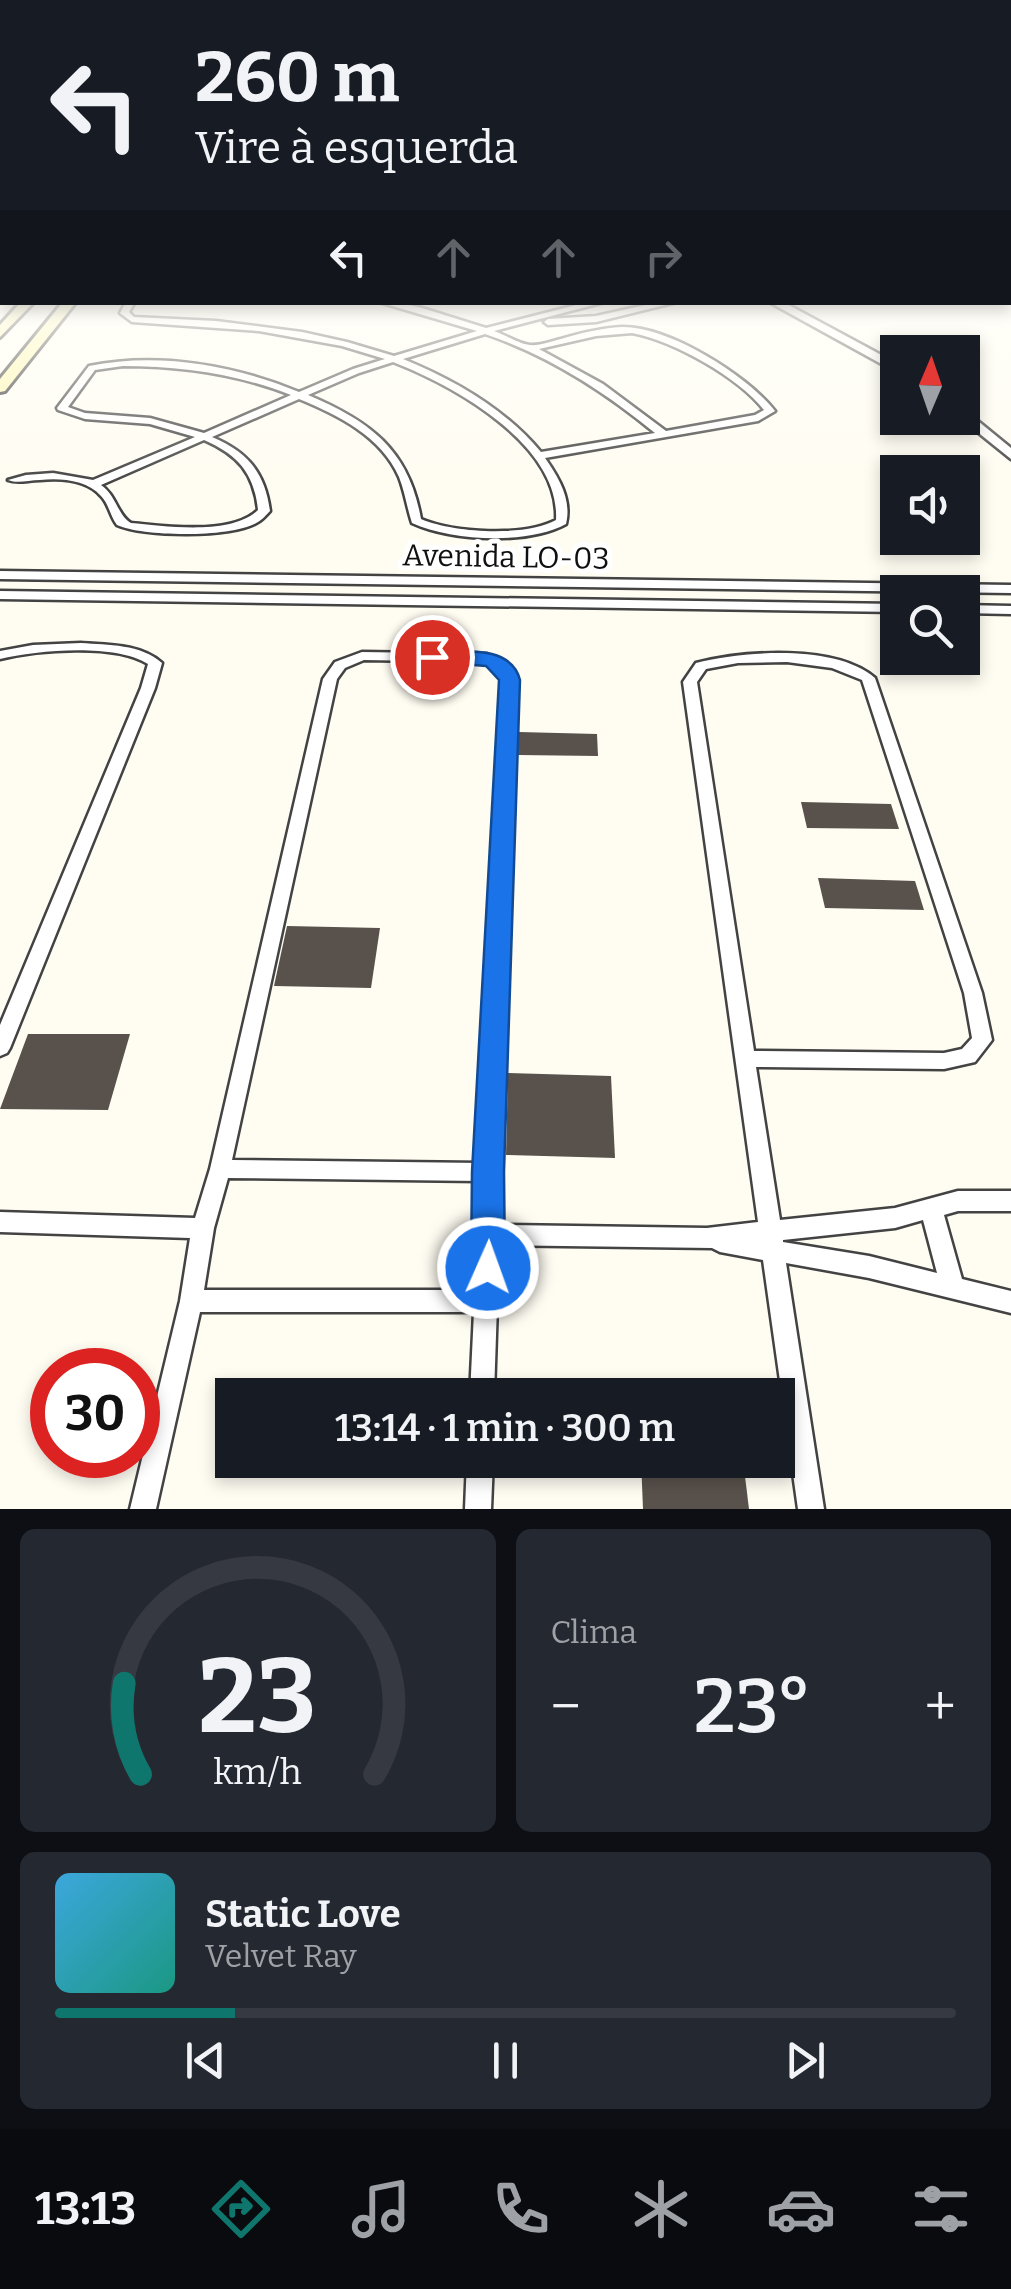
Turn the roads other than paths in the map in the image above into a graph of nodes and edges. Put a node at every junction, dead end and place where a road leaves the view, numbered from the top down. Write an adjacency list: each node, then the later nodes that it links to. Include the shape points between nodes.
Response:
1 (35, 345): 11 (main road)
2 (346, 345): 9 (street)
3 (440, 345): 9 (street)
4 (527, 345): 8 (street)
5 (546, 345): 8 (street)
6 (672, 345): 14 (street, via 769,409 760,418)
7 (854, 345): 10 (street)
8 (534, 348): 14 (street, via 600,383)
9 (392, 359): 12 (street); 18 (street, via 470,394)
10 (880, 359)
11 (0, 388)
12 (298, 394): 15 (street); 15 (street, via 194,369 124,363 92,368 62,406 72,414 152,421); 18 (street, via 352,420 384,446 408,480 416,521 426,527 538,532 558,526 563,508)
13 (980, 427): 16 (street)
14 (663, 434): 18 (street)
15 (202, 436): 21 (street); 21 (street, via 253,472 265,501 256,521 232,528 126,526)
16 (991, 436): 17 (street); 19 (street)
17 (1011, 447)
18 (539, 456)
19 (1011, 456)
20 (14, 480): 21 (street, via 49,476)
21 (90, 485)
22 (0, 575): 23 (street, Avenida LO-03)
23 (1011, 590)
24 (0, 595): 25 (street, Avenida LO-03)
25 (880, 608)
26 (980, 609): 27 (street)
27 (1011, 610)
28 (0, 656): 29 (street, via 28,649 128,650 155,663)
29 (0, 1048)
30 (747, 1058): 30 (street, via 944,1061 968,1056 982,1040 973,993 868,678 837,663 722,661 701,666 690,682); 38 (street)
31 (220, 1169): 32 (street); 32 (street, via 330,678 340,665 362,656 467,657 498,662 510,680); 36 (street)
32 (488, 1172): 37 (street)
33 (1011, 1201): 34 (street, via 958,1200)
34 (931, 1208): 38 (street); 39 (street)
35 (0, 1222): 36 (street)
36 (203, 1228): 40 (street)
37 (491, 1236): 38 (street); 41 (street)
38 (770, 1242): 39 (street); 47 (street)
39 (953, 1288): 42 (street)
40 (191, 1301): 41 (street); 45 (street)
41 (486, 1301): 43 (street)
42 (1011, 1302)
43 (483, 1378)
44 (479, 1478): 46 (street)
45 (143, 1509)
46 (478, 1509)
47 (811, 1509)

